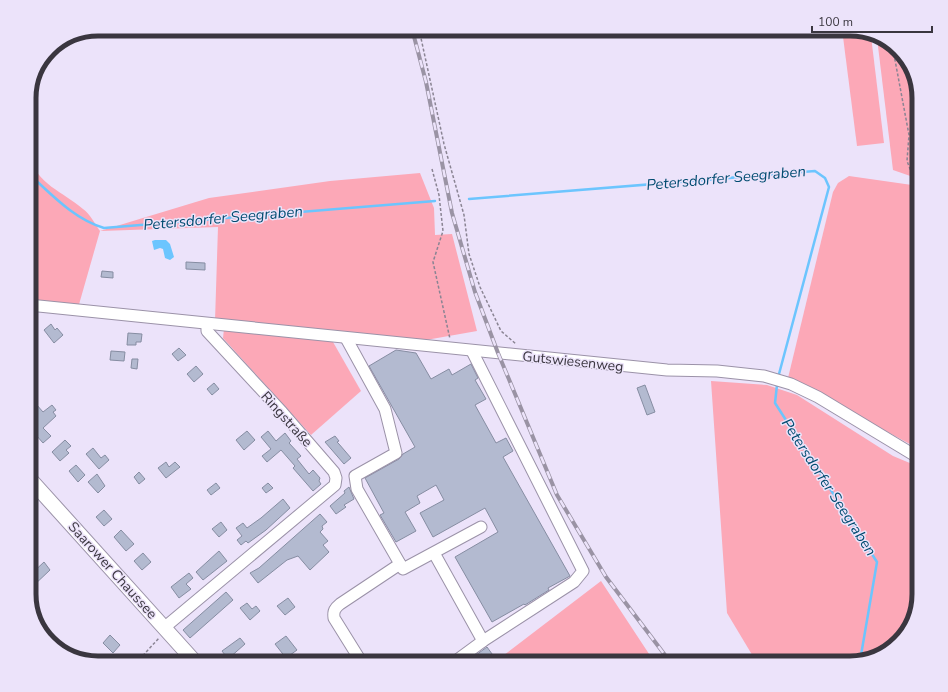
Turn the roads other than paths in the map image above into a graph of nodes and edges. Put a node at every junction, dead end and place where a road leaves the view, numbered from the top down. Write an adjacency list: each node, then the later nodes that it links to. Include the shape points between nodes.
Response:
1 (36, 306): 2 (street)
2 (207, 324): 3 (street, Gutswiesenweg); 10 (street, Ringstraße, via 207,331 282,412 334,472 336,478 335,485)
3 (346, 338): 4 (street, Gutswiesenweg); 9 (street, via 385,409 396,453 355,476 358,489)
4 (472, 351): 5 (street, Gutswiesenweg, via 667,370 764,376 791,384 818,397); 11 (street, via 583,571 574,582)
5 (912, 454)
6 (36, 486): 10 (main road, Saarower Chaussee)
7 (481, 527): 8 (street)
8 (434, 553): 9 (street, via 403,569); 11 (street)
9 (400, 564): 13 (street, via 335,608 334,618)
10 (166, 628): 12 (main road, Saarower Chaussee)
11 (483, 641): 14 (street)
12 (190, 656)
13 (358, 656)
14 (463, 656)

